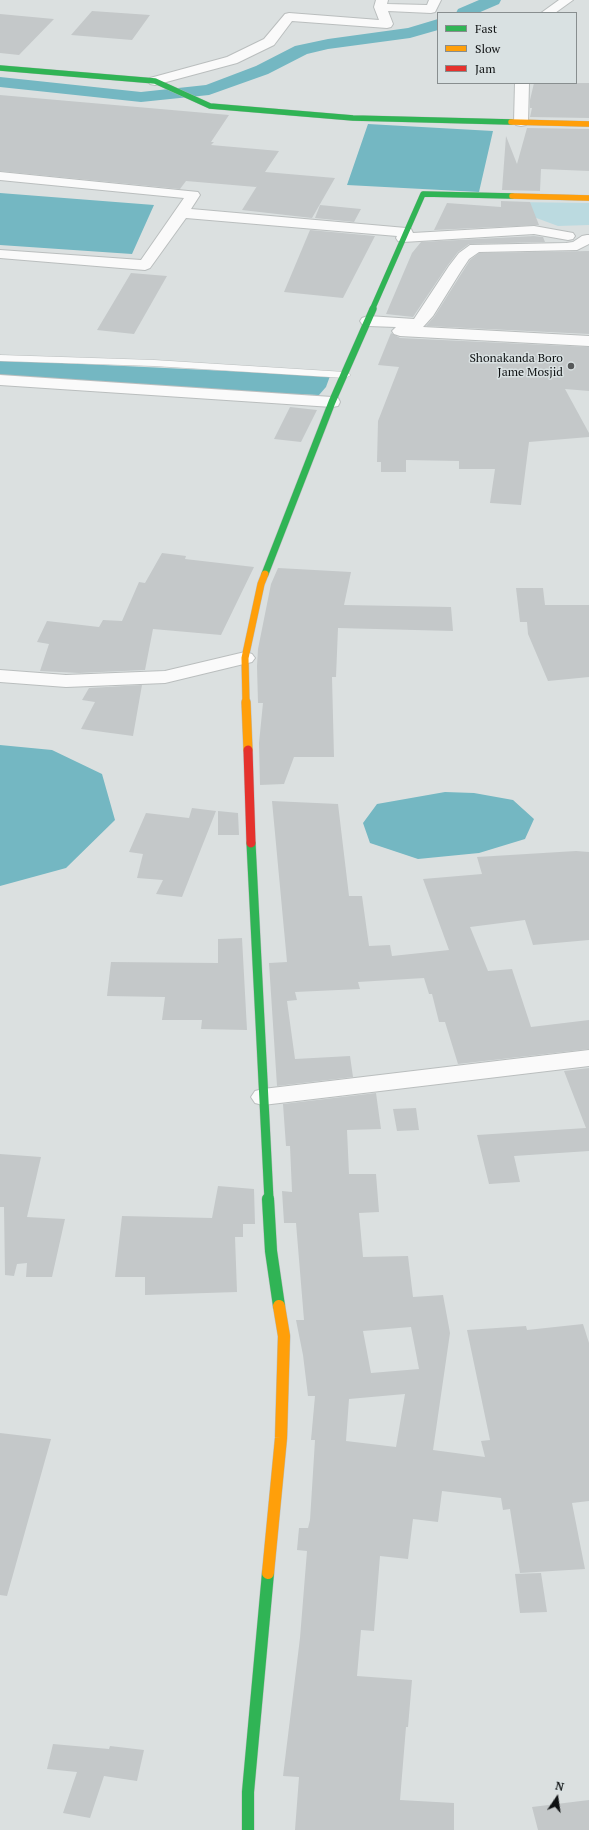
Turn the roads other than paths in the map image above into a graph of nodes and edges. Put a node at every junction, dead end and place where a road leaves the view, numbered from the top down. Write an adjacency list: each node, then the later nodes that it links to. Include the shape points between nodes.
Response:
1 (435, 0): 3 (street, via 431,9)
2 (567, 0): 4 (street)
3 (381, 4): 6 (street, via 387,24 289,17 269,42 238,57)
4 (549, 12)
5 (0, 68): 6 (street)
6 (155, 81): 8 (street, via 210,106 353,118)
7 (522, 84): 8 (street)
8 (521, 122): 9 (street)
9 (589, 124)
10 (0, 176): 12 (street, via 193,194)
11 (589, 198): 13 (street, via 423,194)
12 (182, 213): 13 (street); 15 (street, via 145,265)
13 (405, 235): 14 (street, via 534,230); 16 (street)
14 (588, 239): 16 (street, via 577,246 566,247 475,248 464,256 454,269 418,324)
15 (0, 254)
16 (366, 325): 17 (street); 19 (street)
17 (589, 341)
18 (0, 358): 19 (lane, via 154,363)
19 (345, 375): 21 (street)
20 (0, 380): 21 (street)
21 (332, 402): 22 (street, via 261,584)
22 (245, 658): 23 (street, via 165,677 66,681); 25 (street)
23 (0, 676)
24 (589, 1058): 25 (street)
25 (263, 1097): 26 (street, via 271,1251 284,1336 281,1438 248,1792)
26 (248, 1830)

